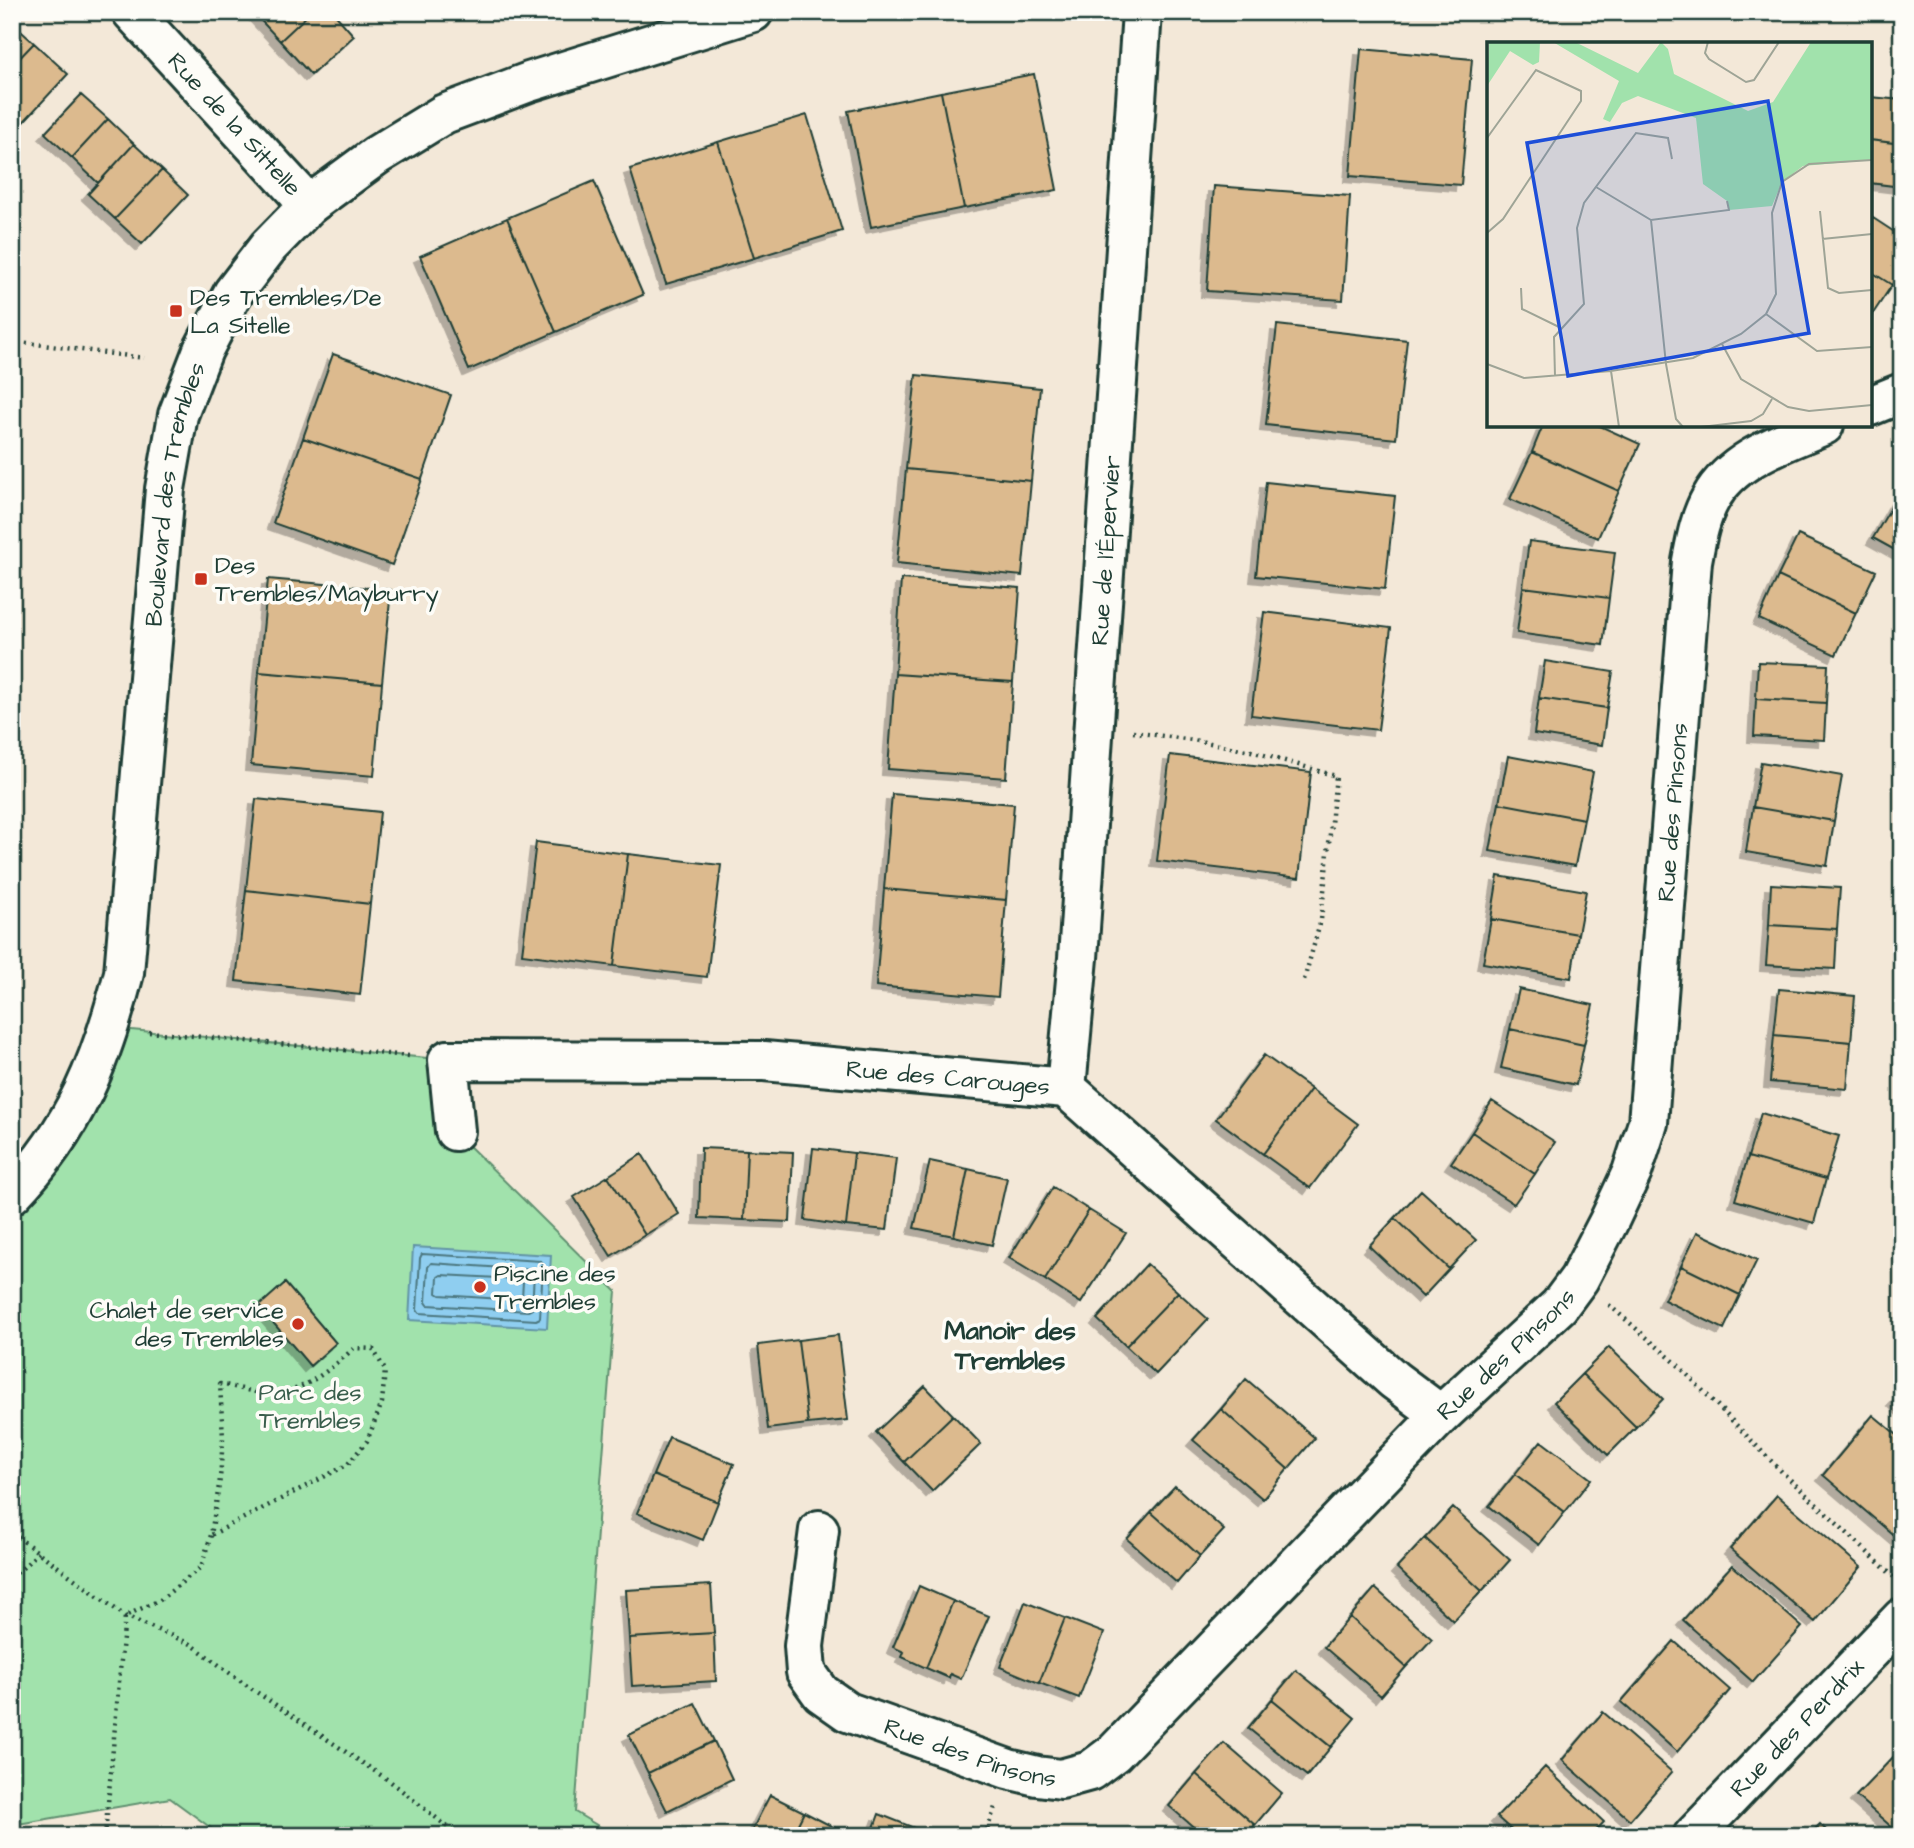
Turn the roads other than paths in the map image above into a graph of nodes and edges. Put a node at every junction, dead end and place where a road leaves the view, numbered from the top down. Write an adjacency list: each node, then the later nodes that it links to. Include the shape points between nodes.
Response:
1 (132, 12): 5 (street, Rue de la Sittelle)
2 (753, 12): 4 (street, Boulevard des Trembles)
3 (1142, 12): 9 (street, Rue de l'Épervier)
4 (687, 22): 5 (street, Boulevard des Trembles, via 444,114)
5 (309, 205): 11 (street, Boulevard des Trembles, via 233,293 203,350 178,415 165,489 124,973 90,1082 67,1124)
6 (1902, 393): 7 (street)
7 (1872, 405)
8 (1819, 427): 12 (street, Rue des Pinsons, via 1767,450 1734,471 1711,497 1698,530 1648,1123 1632,1172 1579,1279 1559,1306)
9 (1066, 1088): 10 (street, Rue des Carouges, via 764,1061 448,1059); 12 (street, Rue des Carouges, via 1394,1380)
10 (455, 1132)
11 (12, 1194)
12 (1441, 1415): 13 (street, Rue des Pinsons, via 1114,1753 1090,1771 1061,1779 1008,1769 848,1712 821,1693 806,1672 804,1646)
13 (819, 1530)
14 (1902, 1618): 15 (street, Rue des Perdrix)
15 (1693, 1836)

